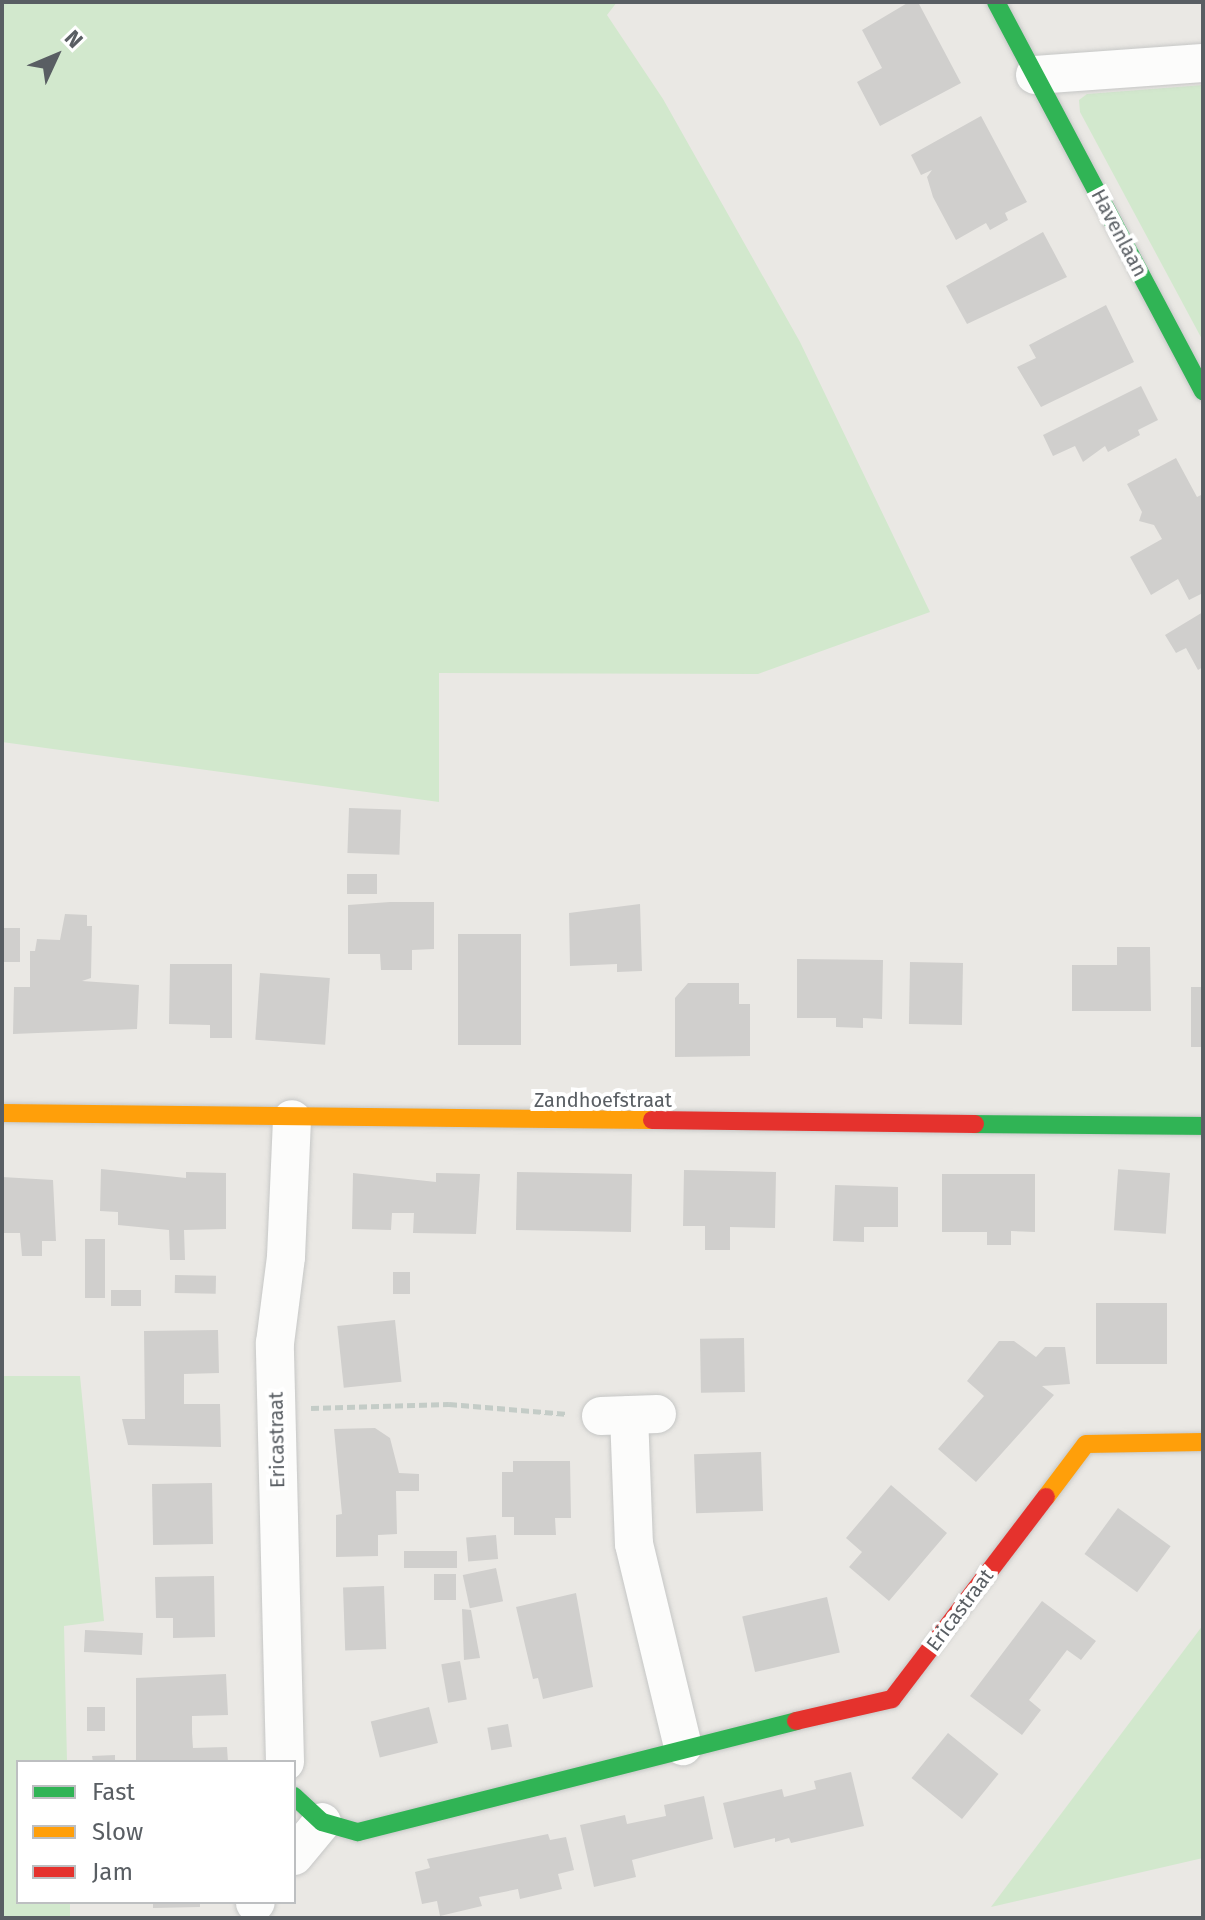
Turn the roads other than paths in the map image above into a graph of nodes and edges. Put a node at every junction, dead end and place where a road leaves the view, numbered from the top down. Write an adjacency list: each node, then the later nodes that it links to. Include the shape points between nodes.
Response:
1 (996, 2): 3 (street, Havenlaan)
2 (1203, 63): 3 (street)
3 (1035, 75): 4 (street, Havenlaan)
4 (1203, 391)
5 (2, 1113): 6 (street, Zandhoefstraat)
6 (292, 1119): 7 (street, Zandhoefstraat); 11 (street, Ericastraat, via 286,1257 275,1343)
7 (1203, 1126)
8 (629, 1415): 10 (street, via 634,1544)
9 (1203, 1442): 10 (street, Ericastraat, via 1086,1444 892,1699)
10 (683, 1746): 13 (street, Ericastraat, via 358,1832)
11 (285, 1760)
12 (296, 1798): 13 (street, Ericastraat)
13 (322, 1822): 14 (street)
14 (296, 1854)

